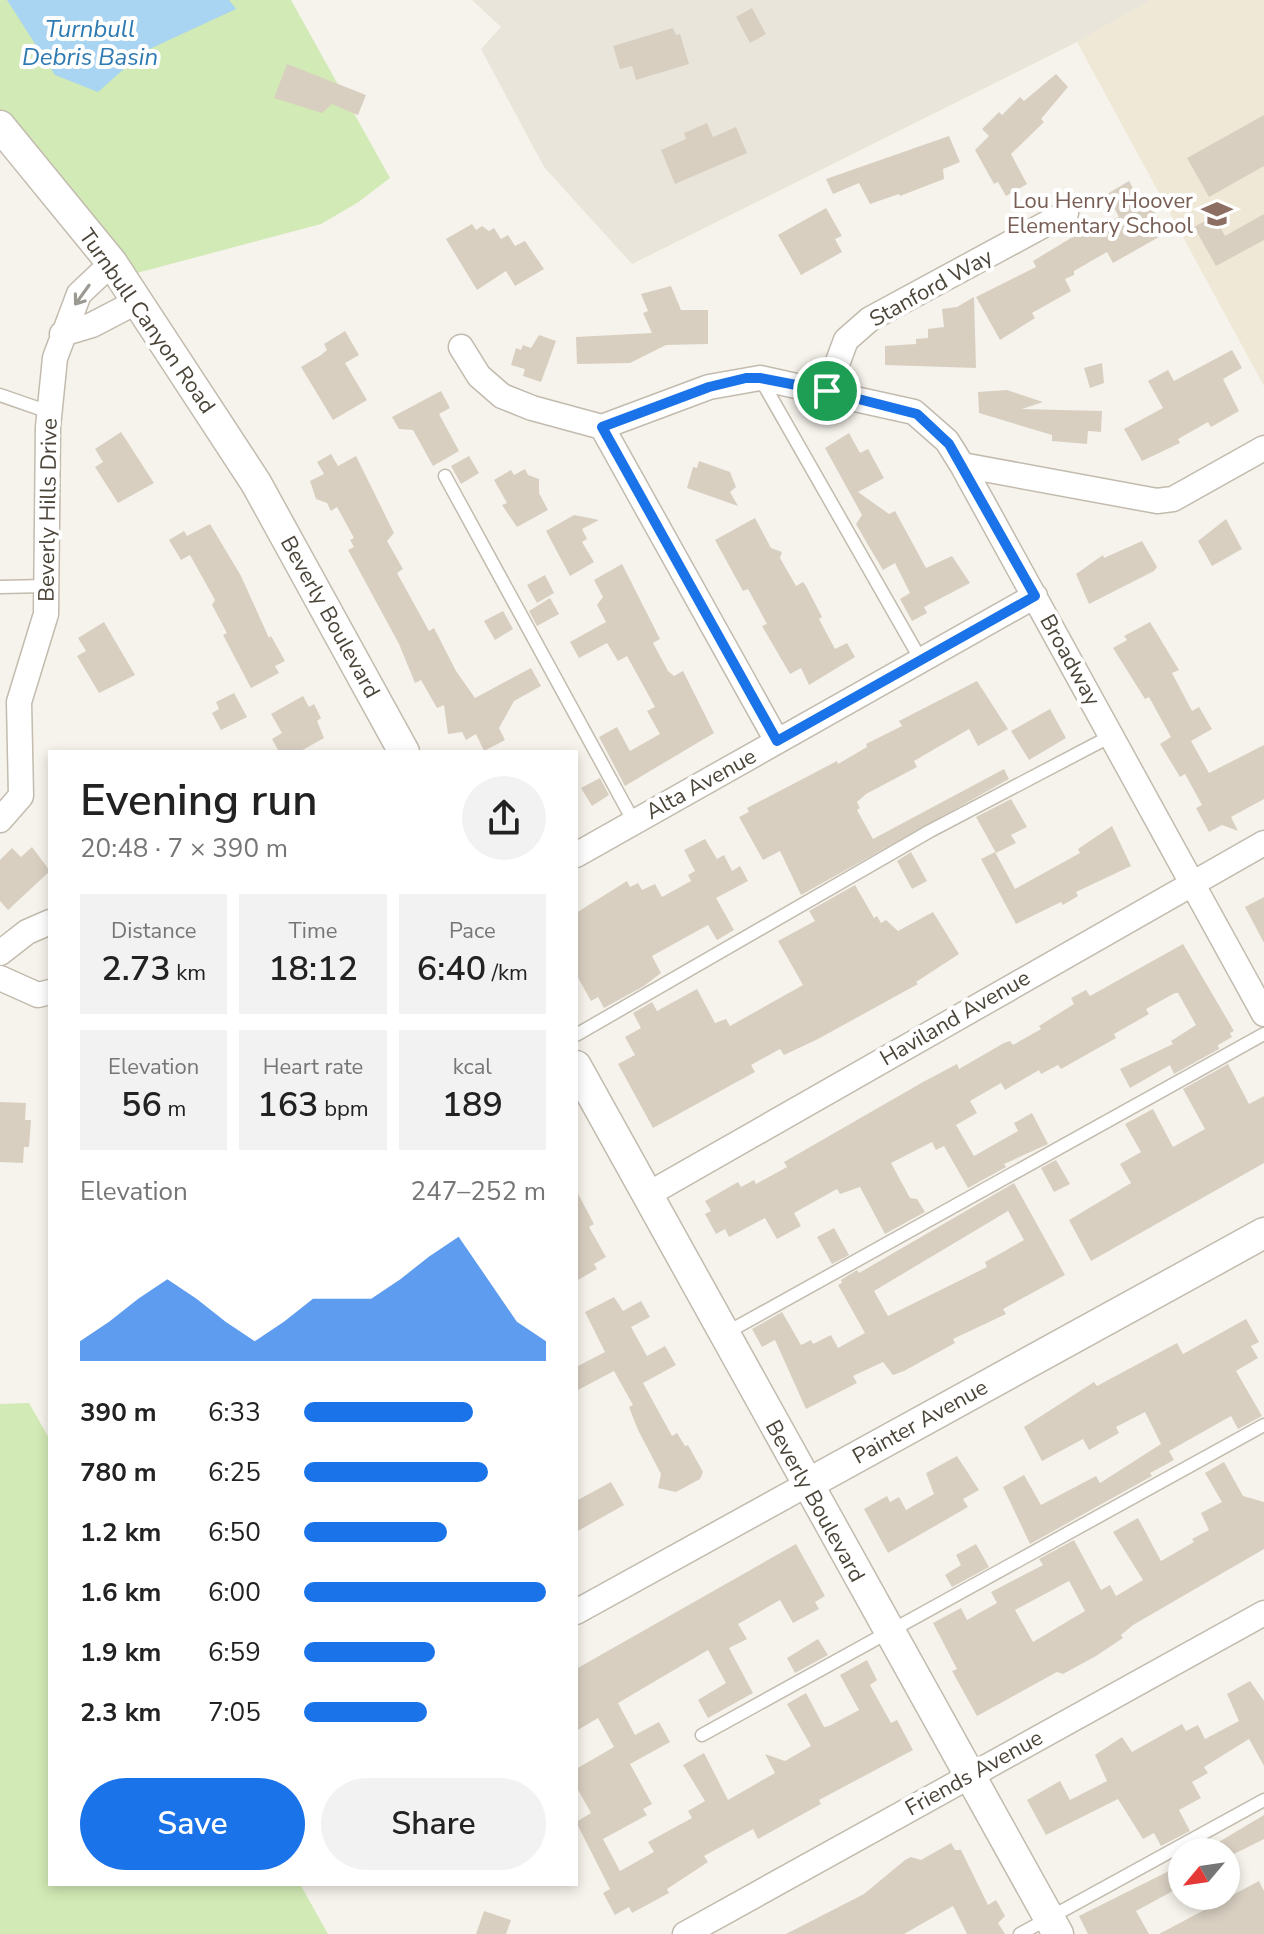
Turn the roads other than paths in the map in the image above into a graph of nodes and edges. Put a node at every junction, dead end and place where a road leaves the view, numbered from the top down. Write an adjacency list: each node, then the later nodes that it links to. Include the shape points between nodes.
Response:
1 (0, 126): 3 (street, Turnbull Canyon Road)
2 (1066, 213): 8 (street, Stanford Way, via 870,319 846,340)
3 (112, 263): 4 (street, Turnbull Canyon Road); 5 (street, Beverly Hills Drive, one-way to 5, via 79,294)
4 (138, 301): 5 (street); 15 (street, Turnbull Canyon Road)
5 (62, 334): 10 (street, Beverly Hills Drive)
6 (461, 347): 11 (street, via 479,376 502,396)
7 (760, 378): 8 (street, Broadway); 11 (street, Broadway, via 709,387); 19 (lane)
8 (827, 391): 13 (street, Broadway, via 914,412 948,442)
9 (0, 395): 10 (lane)
10 (49, 412): 16 (street, Beverly Hills Drive)
11 (602, 427): 21 (street)
12 (1264, 448): 13 (street, via 1165,501 1135,500)
13 (962, 465): 18 (street, Broadway)
14 (445, 476): 24 (lane)
15 (256, 483): 22 (street, Beverly Boulevard)
16 (46, 586): 17 (lane); 23 (street, Beverly Hills Drive, via 46,614 19,702 21,796)
17 (0, 587)
18 (1035, 596): 19 (street, Alta Avenue); 20 (street, Broadway)
19 (921, 660): 21 (street, Alta Avenue)
20 (1111, 736): 27 (street, Broadway); 33 (lane, via 930,831)
21 (777, 741): 24 (street, Alta Avenue)
22 (403, 750)
23 (0, 820)
24 (634, 822): 26 (street, Alta Avenue)
25 (1264, 843): 27 (street, Haviland Avenue)
26 (578, 854)
27 (1192, 882): 32 (street, Broadway); 36 (street, Haviland Avenue)
28 (48, 923): 29 (street)
29 (0, 953)
30 (0, 978): 31 (street, via 38,995)
31 (48, 992)
32 (1264, 1014)
33 (578, 1034)
34 (1264, 1034): 38 (lane)
35 (578, 1070): 36 (street, Beverly Boulevard)
36 (647, 1195): 38 (street, Beverly Boulevard)
37 (1264, 1233): 40 (street, Painter Avenue)
38 (723, 1334): 40 (street, Beverly Boulevard)
39 (1264, 1425): 43 (lane)
40 (806, 1485): 41 (street, Painter Avenue); 43 (street, Beverly Boulevard)
41 (578, 1611)
42 (1264, 1613): 45 (street, Friends Avenue)
43 (887, 1631): 44 (lane); 45 (street, Beverly Boulevard)
44 (702, 1735)
45 (970, 1775): 47 (street, Beverly Boulevard); 48 (street, Friends Avenue)
46 (1264, 1800): 47 (lane)
47 (1053, 1926): 49 (lane)
48 (685, 1934)
49 (1020, 1934)

